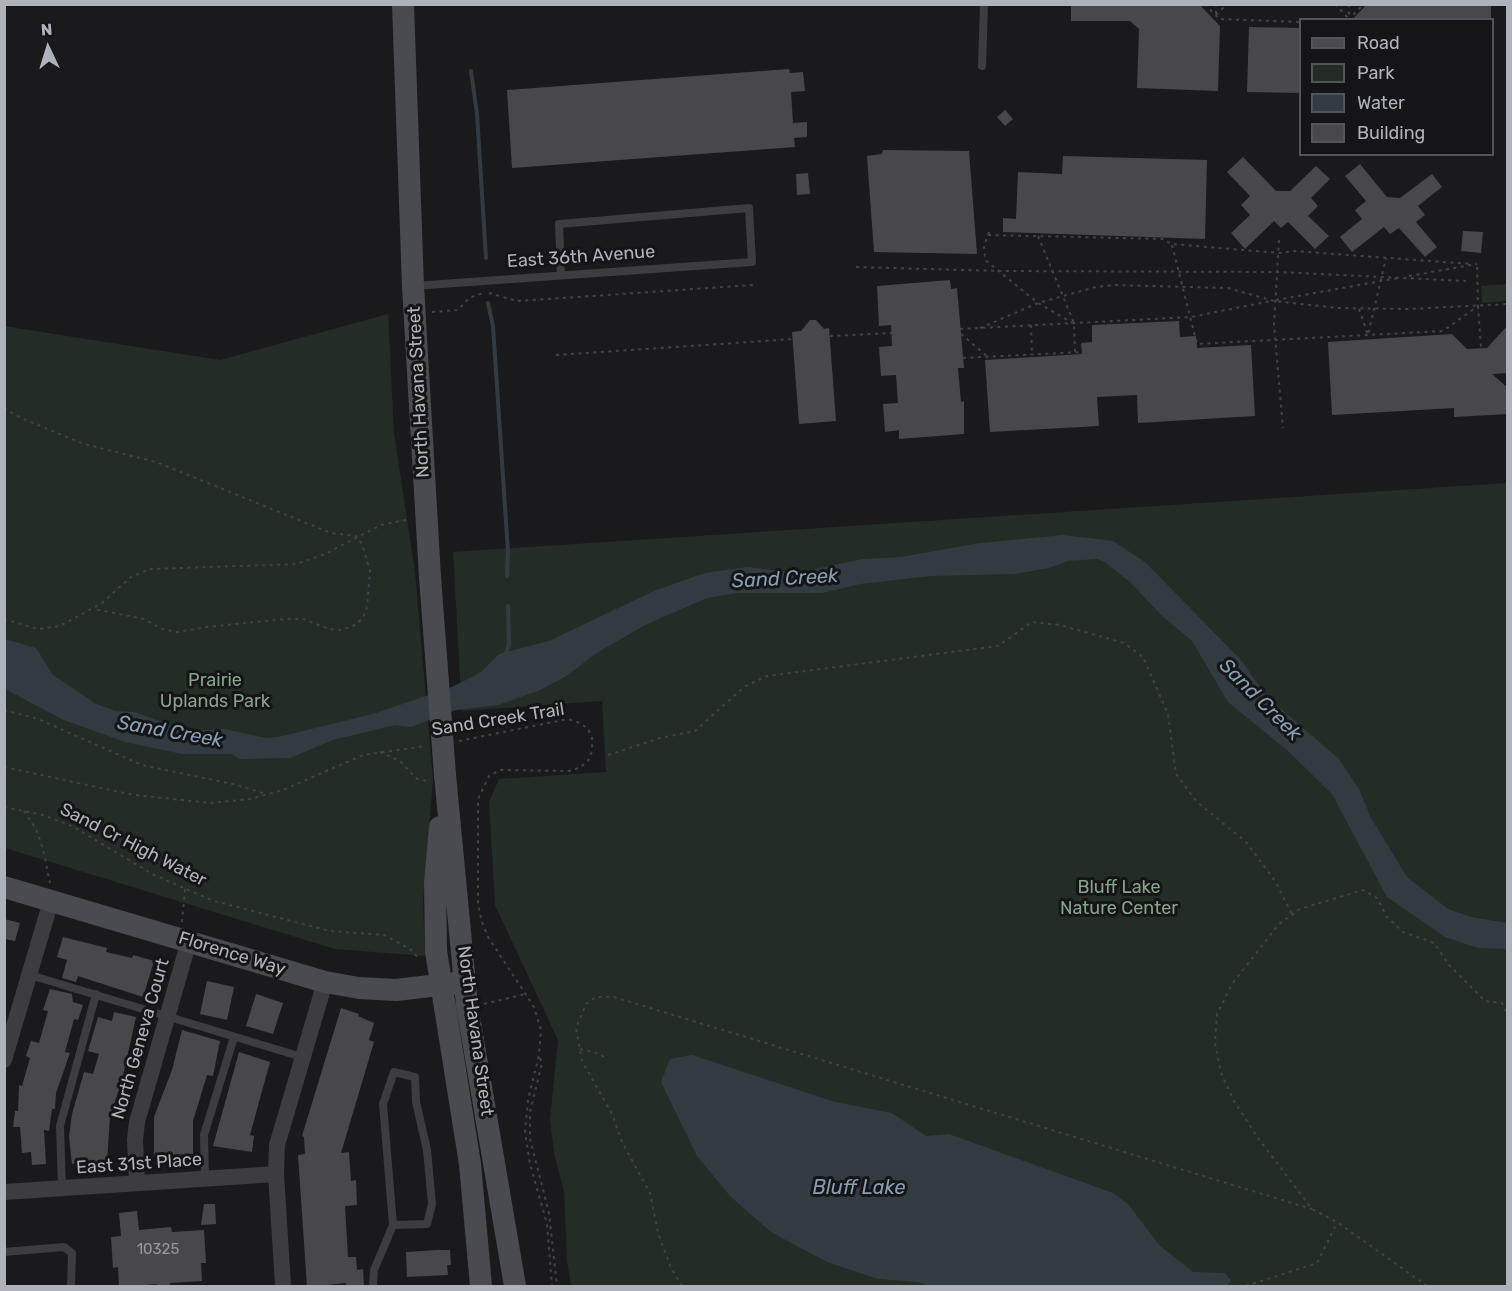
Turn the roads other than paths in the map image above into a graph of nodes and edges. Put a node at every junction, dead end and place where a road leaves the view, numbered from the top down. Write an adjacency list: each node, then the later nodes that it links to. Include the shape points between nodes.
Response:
1 (984, 4): 3 (lane)
2 (404, 6): 5 (main road, North Havana Street)
3 (982, 66)
4 (561, 275): 4 (lane, East 36th Avenue, via 752,262 749,208 559,224); 5 (lane, East 36th Avenue)
5 (413, 286): 6 (main road, North Havana Street, bridge)
6 (439, 778): 11 (main road, North Havana Street); 13 (main road, North Havana Street, via 434,911)
7 (4, 887): 8 (main road, Florence Way)
8 (51, 901): 9 (main road, Florence Way); 10 (street)
9 (189, 941): 12 (main road, Florence Way); 15 (street, North Geneva Court)
10 (30, 975): 14 (lane); 18 (street)
11 (465, 981): 13 (main road, Florence Way); 30 (main road, North Havana Street)
12 (325, 982): 13 (main road, Florence Way, via 381,989); 17 (street)
13 (442, 985): 29 (main road, North Havana Street, via 470,1164)
14 (96, 994): 15 (lane); 22 (lane, via 60,1126)
15 (168, 1016): 16 (lane); 21 (street, North Geneva Court, via 136,1122)
16 (234, 1036): 17 (lane); 20 (lane, via 204,1135)
17 (302, 1057): 19 (street, via 280,1129)
18 (4, 1060)
19 (276, 1174): 20 (street, East 31st Place); 27 (street)
20 (205, 1179): 21 (street, East 31st Place)
21 (137, 1183): 22 (street, East 31st Place)
22 (62, 1188): 23 (street, East 31st Place)
23 (4, 1192)
24 (393, 1226): 24 (lane, via 383,1104 394,1072 415,1077 432,1204 427,1224); 28 (lane, via 374,1270)
25 (4, 1252): 26 (lane, via 64,1247 72,1253)
26 (71, 1287)
27 (283, 1287)
28 (373, 1287)
29 (481, 1287)
30 (515, 1287)

